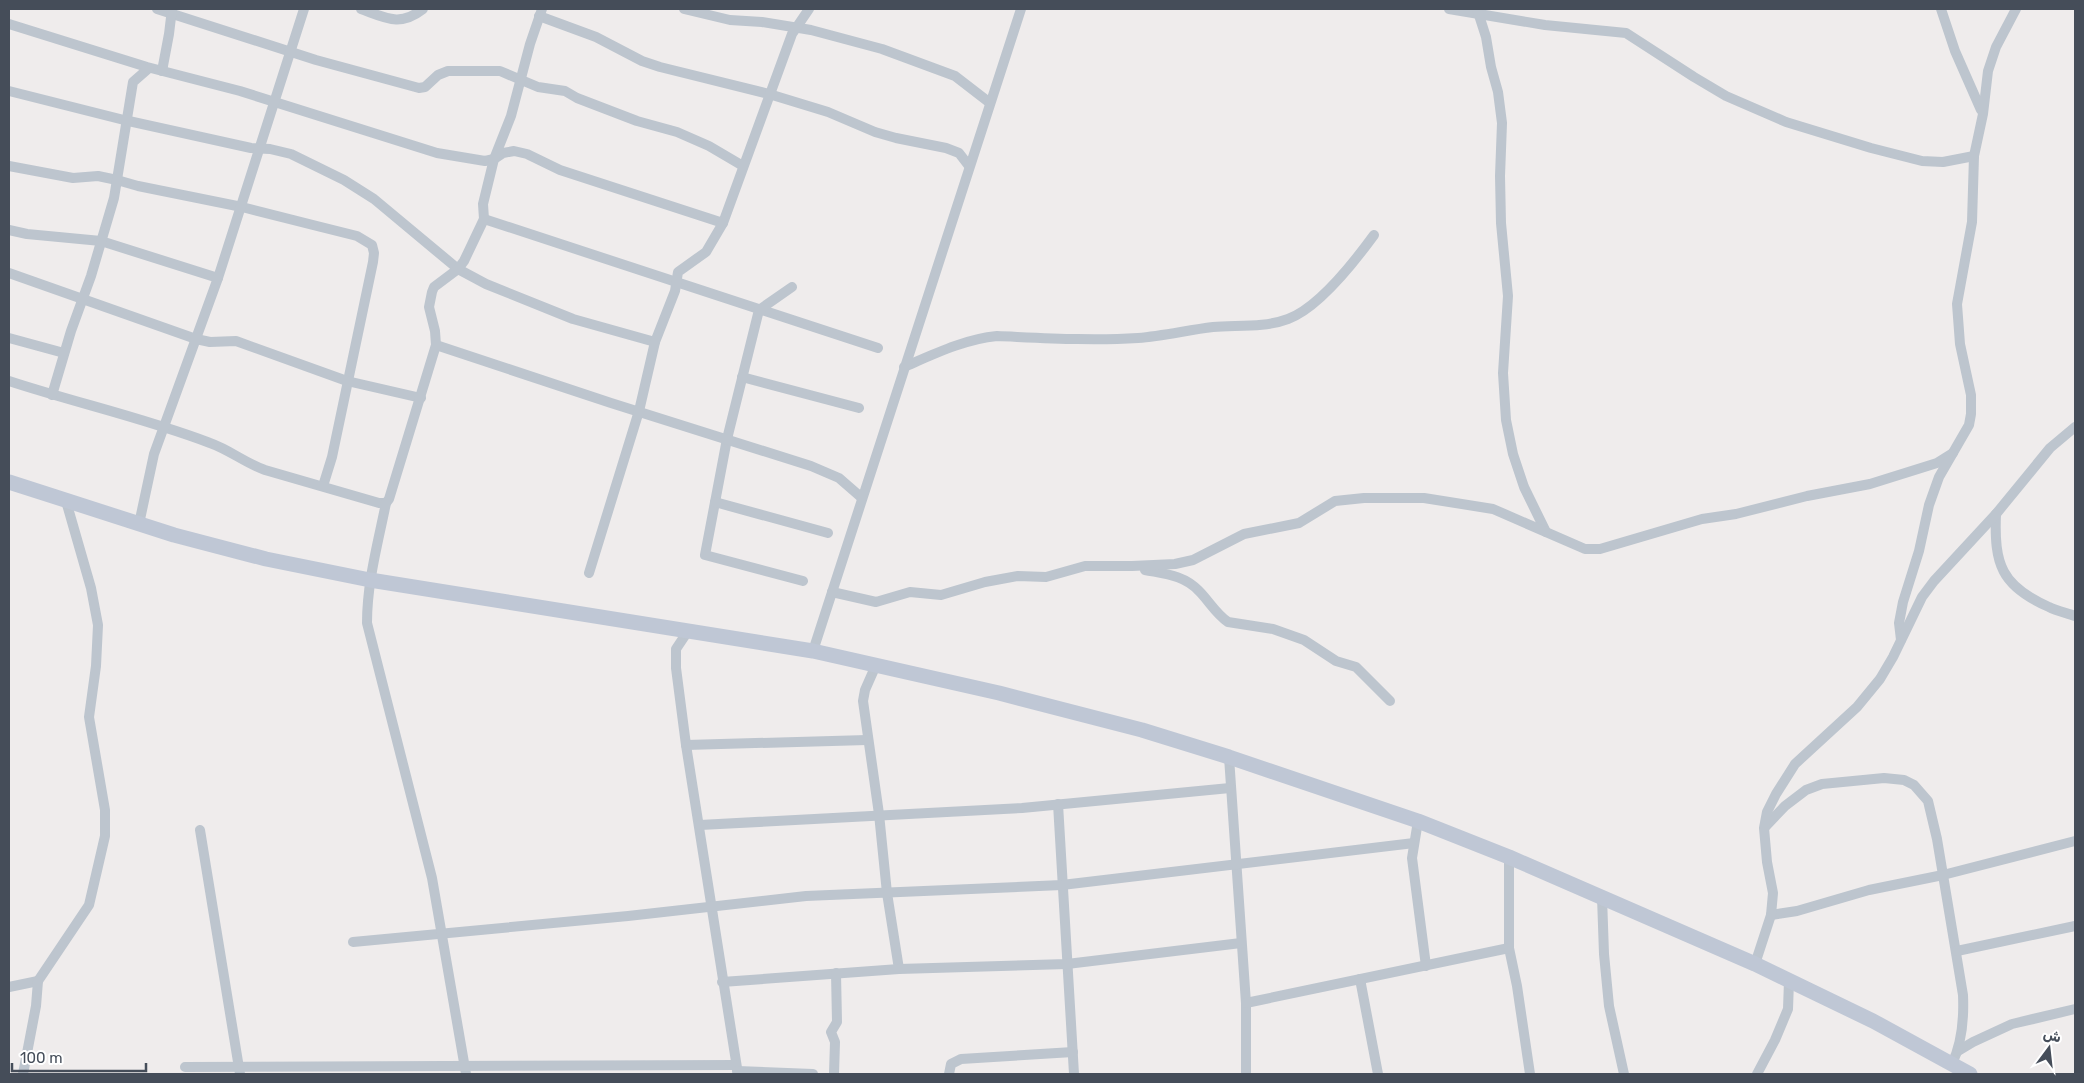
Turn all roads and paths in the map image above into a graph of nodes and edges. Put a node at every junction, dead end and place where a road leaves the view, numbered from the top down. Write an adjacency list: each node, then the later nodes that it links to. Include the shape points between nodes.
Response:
1 (156, 9): 11 (street)
2 (304, 9): 16 (street)
3 (361, 9): 4 (street, via 397,21 414,16)
4 (423, 9)
5 (684, 9): 15 (street, via 730,20)
6 (809, 9): 15 (street)
7 (1021, 9): 23 (street)
8 (1449, 9): 13 (street)
9 (1941, 9): 24 (street)
10 (2016, 9): 24 (street, via 1991,59)
11 (171, 11): 16 (street); 18 (street)
12 (540, 12): 19 (street); 21 (street, via 642,61)
13 (1478, 12): 27 (street, via 1545,25 1626,32 1726,96 1786,122 1922,161 1943,162); 72 (street, via 1500,99 1502,123 1501,222 1508,296 1503,372 1506,420 1524,487)
14 (9, 24): 17 (street)
15 (796, 27): 21 (street); 23 (street, via 882,49 948,72)
16 (290, 52): 19 (street, via 419,88 425,87 438,75 457,70 500,71); 22 (street)
17 (149, 68): 18 (street); 25 (street, via 134,82)
18 (162, 71): 22 (street)
19 (520, 80): 28 (street, via 511,116); 30 (street, via 538,87 565,91 637,122 677,132)
20 (9, 91): 25 (street)
21 (769, 94): 30 (street); 31 (street, via 828,112 875,132 946,148 959,154)
22 (275, 101): 26 (street); 28 (street, via 437,152 477,160)
23 (990, 103): 31 (street)
24 (1982, 114): 27 (street)
25 (127, 121): 26 (street); 32 (street)
26 (260, 148): 33 (street); 39 (street, via 291,154 344,180 374,199)
27 (1974, 156): 63 (street, via 1972,222 1957,304 1971,414 1969,425)
28 (494, 159): 34 (street, via 483,204); 35 (street, via 514,151 527,154 560,170)
29 (9, 166): 32 (street, via 73,178 98,176)
30 (743, 166): 35 (street)
31 (970, 166): 52 (street)
32 (117, 180): 33 (street); 38 (street)
33 (242, 207): 41 (street); 55 (street, via 357,236 372,245 373,262)
34 (484, 220): 39 (street); 42 (street)
35 (723, 223): 42 (street, via 706,252 678,272)
36 (9, 230): 38 (street)
37 (1374, 235): 52 (street, via 1337,280 1307,308 1288,319 1246,327 1212,328 1140,338 1100,340 992,336 940,350)
38 (101, 241): 41 (street); 44 (street)
39 (458, 269): 48 (street, via 486,284 573,319); 49 (street, via 432,292 429,307)
40 (9, 273): 44 (street)
41 (218, 278): 47 (street)
42 (676, 282): 45 (street); 48 (street)
43 (792, 287): 45 (street)
44 (83, 298): 47 (street); 51 (street)
45 (760, 310): 50 (street); 53 (street)
46 (9, 338): 51 (street)
47 (196, 339): 55 (street, via 236,341); 60 (street)
48 (655, 342): 59 (street)
49 (436, 344): 57 (street); 59 (street)
50 (878, 348)
51 (64, 353): 56 (street)
52 (904, 367): 66 (street)
53 (742, 376): 58 (street); 62 (street)
54 (9, 381): 56 (street)
55 (347, 381): 57 (street); 65 (street)
56 (52, 395): 60 (street)
57 (421, 398): 69 (street)
58 (859, 408)
59 (639, 412): 62 (street); 75 (street)
60 (163, 427): 65 (street, via 224,449 254,466); 71 (street)
61 (2075, 428): 70 (street, via 2050,448)
62 (727, 438): 66 (street, via 839,478); 68 (street)
63 (1953, 453): 72 (street, via 1937,463 1870,484 1702,519 1600,550 1585,549); 81 (street, via 1939,477 1929,505 1903,602 1899,623)
64 (9, 482): 67 (street)
65 (323, 486): 69 (street)
66 (862, 498): 78 (street)
67 (66, 501): 71 (street); 117 (street, via 98,625 95,686 89,717 105,810 105,836 89,906)
68 (715, 502): 73 (street); 77 (street, via 705,555)
69 (386, 503): 76 (street)
70 (1996, 514): 79 (street, via 1995,544 2002,570 2013,585 2050,608); 81 (street, via 1934,581 1922,597)
71 (139, 524): 76 (street, via 266,559)
72 (1546, 532): 74 (street, via 1493,509 1458,502 1424,498 1349,499 1328,504 1299,523 1244,534 1193,560)
73 (828, 533)
74 (1132, 566): 78 (street, via 1085,566 1046,577 1018,576 941,595 910,592 876,602); 84 (street, via 1180,577 1198,589 1220,617 1228,622 1283,632 1356,667)
75 (589, 573)
76 (370, 580): 80 (street); 106 (street, via 367,623 432,878)
77 (803, 581)
78 (832, 592): 82 (street)
79 (2075, 616)
80 (688, 631): 82 (street); 86 (street, via 678,645 676,658)
81 (1901, 640): 93 (street, via 1880,679 1857,707 1795,764 1767,812)
82 (813, 652): 83 (street)
83 (876, 665): 85 (street, via 864,690); 87 (street, via 1064,709)
84 (1390, 701)
85 (867, 740): 86 (street); 90 (street)
86 (686, 745): 92 (street)
87 (1230, 757): 88 (street); 91 (street)
88 (1230, 788): 89 (street); 98 (street)
89 (1058, 804): 90 (street); 100 (street)
90 (879, 814): 92 (street); 101 (street)
91 (1418, 821): 96 (street); 97 (street)
92 (700, 825): 103 (street)
93 (1764, 828): 99 (street, via 1792,800 1822,784 1884,778 1904,780 1914,785 1928,801); 104 (street, via 1773,893)
94 (200, 830): 126 (street)
95 (2075, 841): 99 (street)
96 (1414, 842): 98 (street); 113 (street, via 1412,858)
97 (1509, 857): 102 (street); 109 (street)
98 (1237, 863): 100 (street); 108 (street)
99 (1943, 875): 104 (street); 110 (street)
100 (1062, 885): 101 (street); 111 (street)
101 (887, 893): 103 (street, via 806,896); 114 (street)
102 (1602, 897): 112 (street); 137 (street, via 1609,1006)
103 (712, 906): 106 (street); 119 (street)
104 (1772, 915): 112 (street)
105 (2075, 926): 110 (street)
106 (442, 934): 107 (street); 127 (street)
107 (353, 942)
108 (1241, 944): 111 (street); 121 (street)
109 (1509, 948): 113 (street); 136 (street)
110 (1957, 951): 124 (street, via 1963,1008)
111 (1067, 964): 114 (street); 123 (street)
112 (1755, 964): 118 (street)
113 (1426, 966): 116 (street)
114 (899, 969): 115 (street)
115 (836, 972): 119 (street); 131 (street, via 837,1022 831,1032 835,1042)
116 (1360, 979): 121 (street); 135 (street)
117 (38, 981): 120 (street); 129 (street)
118 (1789, 981): 124 (street); 138 (street, via 1788,1009)
119 (722, 982): 128 (street)
120 (9, 987)
121 (1246, 1003): 134 (street)
122 (2075, 1009): 124 (street, via 2012,1024)
123 (1073, 1052): 132 (street, via 960,1059 951,1064); 133 (street)
124 (1955, 1058): 139 (street)
125 (185, 1067): 126 (street)
126 (239, 1070): 127 (street)
127 (466, 1070): 128 (street)
128 (737, 1070): 130 (street)
129 (23, 1074)
130 (806, 1074)
131 (834, 1074)
132 (949, 1074)
133 (1074, 1074)
134 (1246, 1074)
135 (1378, 1074)
136 (1530, 1074)
137 (1624, 1074)
138 (1758, 1074)
139 (1970, 1074)

